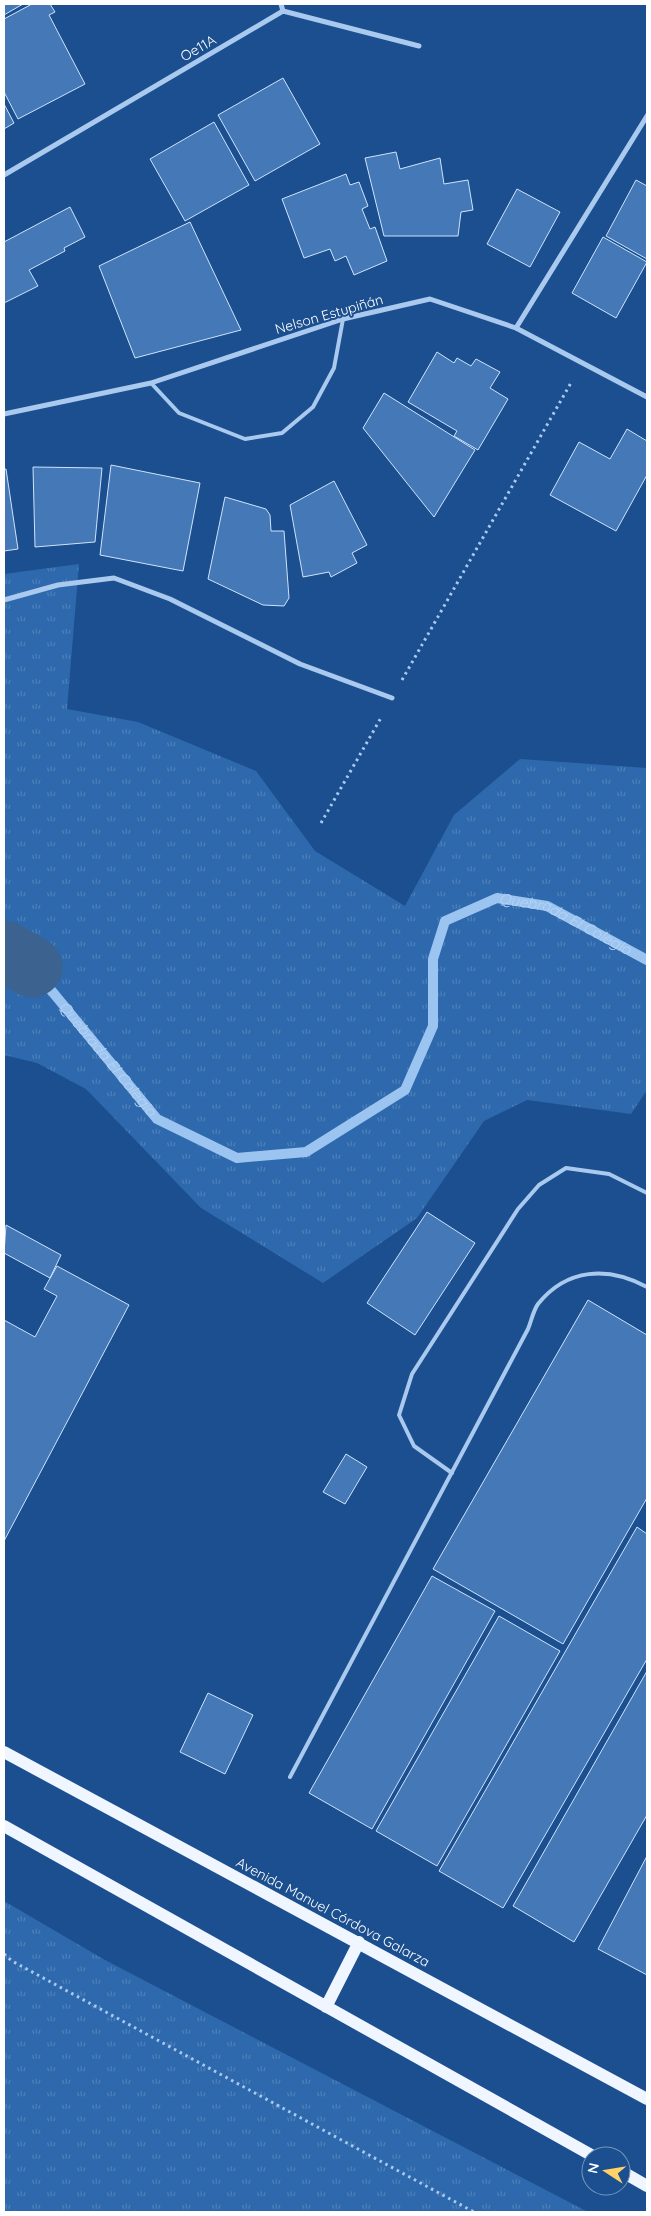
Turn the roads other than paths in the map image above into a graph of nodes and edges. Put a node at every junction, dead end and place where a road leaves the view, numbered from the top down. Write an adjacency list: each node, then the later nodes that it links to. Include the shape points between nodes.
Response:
1 (281, 4): 2 (street)
2 (282, 12): 3 (street); 5 (street, Oe11A)
3 (419, 46)
4 (647, 116): 7 (street)
5 (4, 175)
6 (343, 319): 7 (street, Nelson Estupiñán, via 430,299); 8 (street, Nelson Estupiñán); 8 (lane, via 334,368 313,407 282,433 245,439 237,436 179,413)
7 (516, 328): 9 (street, Nelson Estupiñán)
8 (151, 383): 10 (street, Nelson Estupiñán)
9 (647, 397)
10 (4, 414)
11 (4, 600): 12 (street, via 58,585 114,578 170,599 300,664)
12 (392, 698)
13 (647, 1192): 15 (lane, via 609,1174 566,1168 538,1185 518,1209 412,1374 399,1415 414,1446)
14 (647, 1287): 15 (lane, via 616,1275 582,1274 567,1278 537,1305 528,1330)
15 (452, 1472): 17 (lane)
16 (4, 1752): 19 (main road, Avenida Manuel Córdova Galarza)
17 (290, 1777)
18 (4, 1826): 20 (main road)
19 (359, 1942): 20 (main road); 21 (main road, Avenida Manuel Córdova Galarza)
20 (326, 2007): 22 (main road)
21 (647, 2099)
22 (581, 2149)
23 (631, 2177): 24 (main road)
24 (647, 2186)

